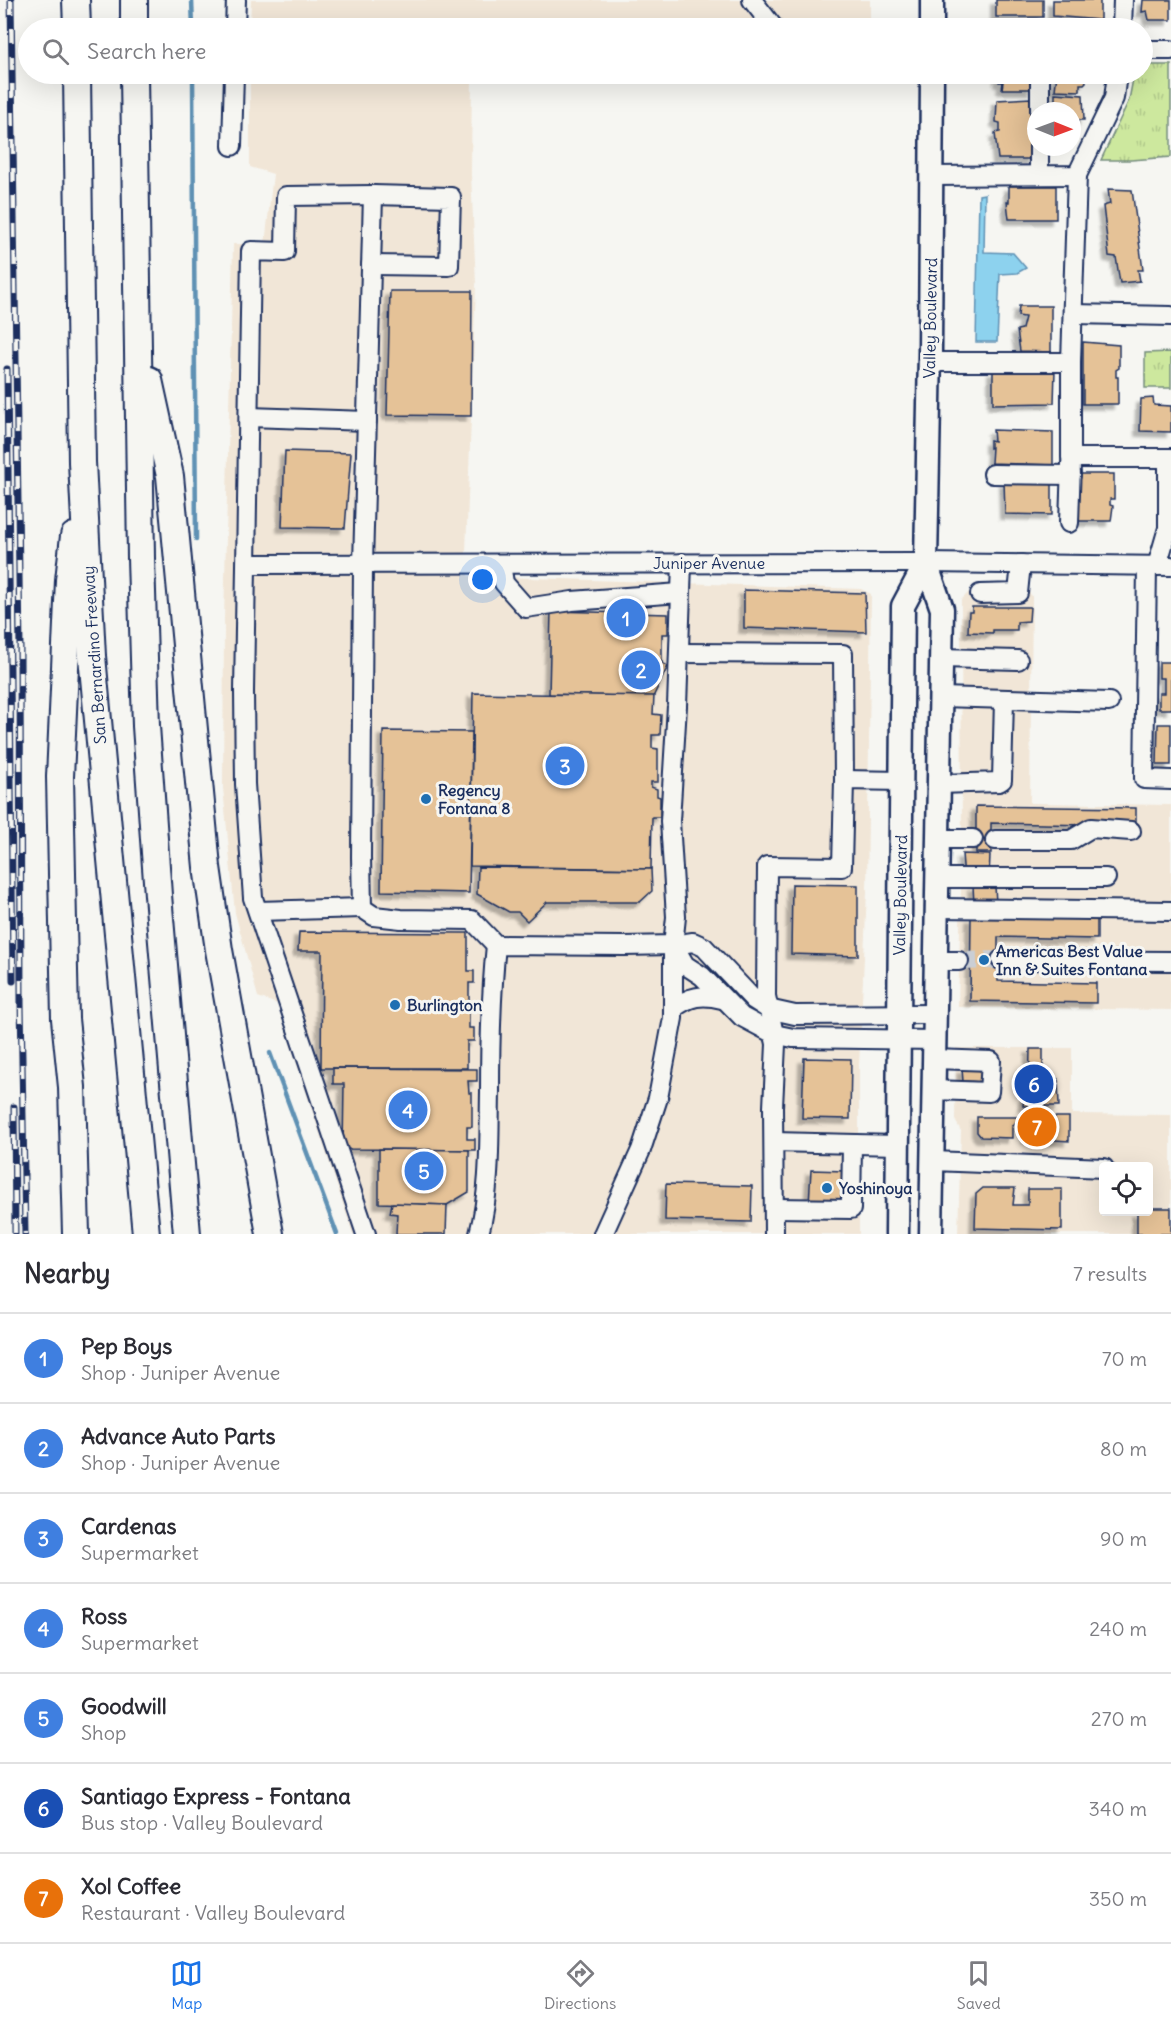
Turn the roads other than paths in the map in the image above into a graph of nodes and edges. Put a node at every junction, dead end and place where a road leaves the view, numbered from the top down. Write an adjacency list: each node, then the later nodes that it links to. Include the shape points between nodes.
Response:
1 (76, 0): 7 (highway)
2 (134, 0): 8 (highway)
3 (236, 0): 9 (street)
4 (932, 0): 11 (main road)
5 (1123, 0): 12 (street)
6 (758, 4): 10 (street)
7 (76, 18)
8 (134, 18)
9 (236, 18)
10 (767, 18)
11 (932, 18)
12 (1122, 18)
13 (1153, 50): 14 (street)
14 (1171, 50)
15 (77, 84): 37 (highway, San Bernardino Freeway)
16 (134, 84): 31 (highway)
17 (234, 84): 22 (street)
18 (932, 84): 26 (main road, Valley Boulevard)
19 (1040, 84): 21 (street)
20 (1115, 84): 25 (street, via 1113,98)
21 (1040, 102)
22 (232, 146)
23 (1039, 156): 24 (street)
24 (1039, 175): 25 (street); 26 (street)
25 (1077, 175): 29 (street)
26 (931, 176): 33 (main road, Valley Boulevard)
27 (373, 195): 28 (street); 28 (street, via 451,197 449,266); 34 (street, via 286,196 285,252 250,251)
28 (371, 265): 35 (street)
29 (1073, 314): 30 (street); 32 (street)
30 (1171, 316)
31 (137, 327): 91 (highway, via 170,476 207,867); 94 (highway, via 146,726)
32 (1071, 362): 33 (street); 38 (street)
33 (930, 363): 41 (main road, Valley Boulevard)
34 (249, 417): 35 (street); 43 (street)
35 (367, 421): 44 (street)
36 (1170, 458): 38 (street); 47 (street, via 1168,528)
37 (82, 462): 92 (highway, via 69,580 60,777 65,1019 72,1086); 93 (highway, San Bernardino Freeway, via 93,667)
38 (1071, 466): 39 (street); 40 (street)
39 (993, 474)
40 (1069, 523)
41 (926, 562): 42 (street, Juniper Avenue); 46 (street, Juniper Avenue); 51 (main road, Valley Boulevard, via 942,609); 58 (main road, Valley Boulevard, via 903,606)
42 (682, 563): 45 (street, Juniper Avenue); 48 (street)
43 (247, 564): 44 (street, Juniper Avenue); 68 (street, via 245,783 253,898)
44 (363, 564): 45 (street, Juniper Avenue); 67 (street)
45 (501, 564): 48 (street, via 504,583 526,608)
46 (1021, 564): 47 (street, Juniper Avenue); 49 (street, via 1018,593)
47 (1158, 566): 57 (street, via 1144,779)
48 (680, 593): 50 (street)
49 (980, 594)
50 (679, 653): 56 (street, via 843,654); 71 (street, via 670,821 676,917)
51 (941, 658): 52 (street); 53 (main road, Valley Boulevard)
52 (1018, 660)
53 (941, 698): 54 (street); 59 (main road, Valley Boulevard)
54 (1004, 699): 55 (street); 59 (street, via 1002,780)
55 (1109, 702)
56 (844, 780): 58 (street); 78 (street, via 842,867 767,866)
57 (1171, 780)
58 (902, 781): 79 (main road, Valley Boulevard)
59 (940, 784): 61 (main road, Valley Boulevard)
60 (1131, 831): 63 (street, via 1091,828 1071,840)
61 (939, 839): 62 (street); 64 (main road, Valley Boulevard)
62 (973, 839)
63 (995, 840)
64 (938, 878): 65 (street); 66 (main road, Valley Boulevard)
65 (1106, 878)
66 (938, 908): 69 (street); 73 (main road, Valley Boulevard)
67 (362, 909): 68 (street); 70 (street, via 374,916 401,919 472,920)
68 (258, 911): 95 (street)
69 (1171, 911)
70 (496, 945): 71 (street); 96 (street, via 490,1005 490,1154)
71 (673, 945): 76 (street, via 685,965 702,976); 77 (street); 78 (street, via 693,942 704,947 754,1000)
72 (1001, 960): 75 (street)
73 (936, 961): 74 (street); 80 (main road, Valley Boulevard)
74 (960, 961)
75 (1171, 961)
76 (722, 999): 77 (street, via 701,995); 81 (street, via 742,1017)
77 (674, 1008): 97 (street, via 658,1098 641,1150)
78 (768, 1009): 79 (street, via 795,1015); 81 (street)
79 (899, 1014): 80 (street); 82 (main road, Valley Boulevard)
80 (935, 1014): 83 (main road, Valley Boulevard)
81 (774, 1034): 82 (street, via 793,1038); 85 (street)
82 (898, 1039): 83 (street); 87 (main road, Valley Boulevard)
83 (934, 1050): 84 (main road, Valley Boulevard); 84 (street, via 991,1061 989,1092)
84 (934, 1090): 88 (main road, Valley Boulevard)
85 (774, 1142): 86 (street); 90 (street)
86 (852, 1144): 87 (street); 90 (street, via 851,1209)
87 (897, 1145): 99 (main road, Valley Boulevard)
88 (933, 1161): 89 (street); 100 (main road, Valley Boulevard)
89 (1099, 1168)
90 (775, 1208): 98 (street)
91 (269, 1233)
92 (76, 1234)
93 (146, 1234)
94 (187, 1234)
95 (366, 1234)
96 (479, 1234)
97 (603, 1234)
98 (774, 1234)
99 (897, 1234)
100 (931, 1234)

